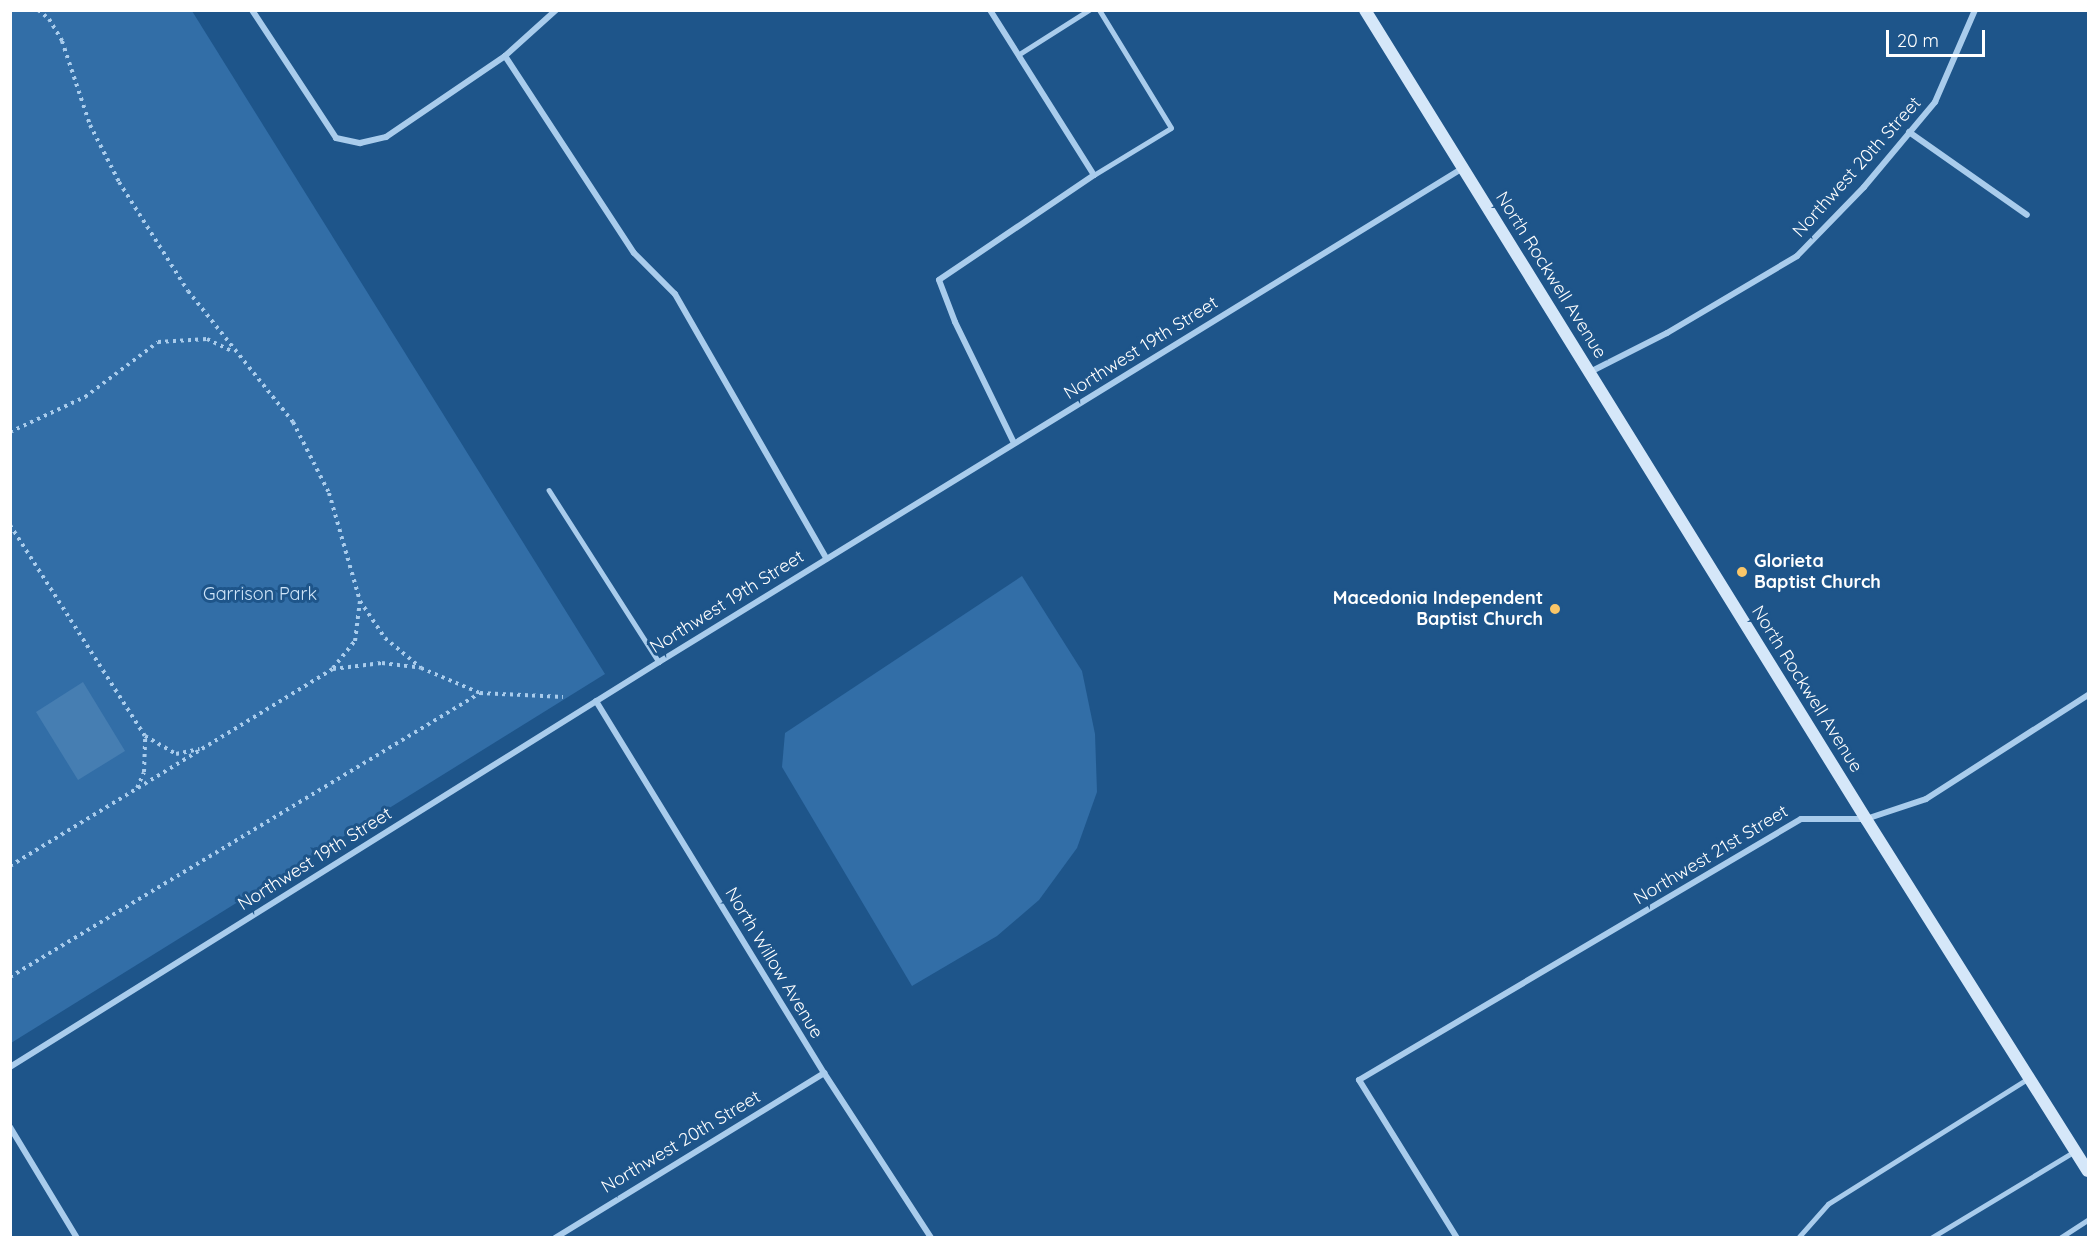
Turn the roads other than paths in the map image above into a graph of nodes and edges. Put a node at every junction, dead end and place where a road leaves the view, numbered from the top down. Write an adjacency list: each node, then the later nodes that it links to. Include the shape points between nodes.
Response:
1 (252, 10): 9 (street, via 336,138 360,143 386,137)
2 (556, 10): 9 (street)
3 (990, 10): 8 (street)
4 (1089, 10): 8 (lane)
5 (1100, 10): 12 (lane, via 1171,128)
6 (1365, 10): 11 (main road, North Rockwell Avenue)
7 (1975, 10): 10 (street, Northwest 20th Street, via 1935,102)
8 (1018, 55): 12 (street)
9 (505, 56): 17 (street, via 634,253 675,294)
10 (1910, 132): 13 (street); 14 (street, Northwest 20th Street, via 1797,256 1667,333)
11 (1463, 168): 14 (main road, North Rockwell Avenue); 15 (street, Northwest 19th Street)
12 (1094, 175): 15 (street, via 939,280 955,322)
13 (2027, 215)
14 (1590, 372): 21 (main road, North Rockwell Avenue)
15 (1014, 443): 17 (street, Northwest 19th Street)
16 (549, 490): 18 (lane)
17 (827, 559): 18 (street, Northwest 19th Street)
18 (659, 662): 20 (street, Northwest 19th Street)
19 (2088, 695): 21 (street, Northwest 21st Street, via 1926,799)
20 (596, 701): 22 (street, Northwest 19th Street); 23 (street, North Willow Avenue)
21 (1866, 819): 24 (main road, North Rockwell Avenue); 32 (street, Northwest 21st Street, via 1801,819 1359,1080)
22 (10, 1067)
23 (824, 1073): 30 (street, Northwest 20th Street); 31 (street, North Willow Avenue)
24 (2030, 1078): 26 (main road, North Rockwell Avenue); 33 (lane, via 1828,1204)
25 (10, 1126): 29 (street)
26 (2076, 1150): 27 (main road, North Rockwell Avenue); 34 (lane)
27 (2088, 1170)
28 (2088, 1220): 35 (lane)
29 (77, 1238)
30 (555, 1238)
31 (931, 1238)
32 (1456, 1238)
33 (1798, 1238)
34 (1931, 1238)
35 (2060, 1238)

